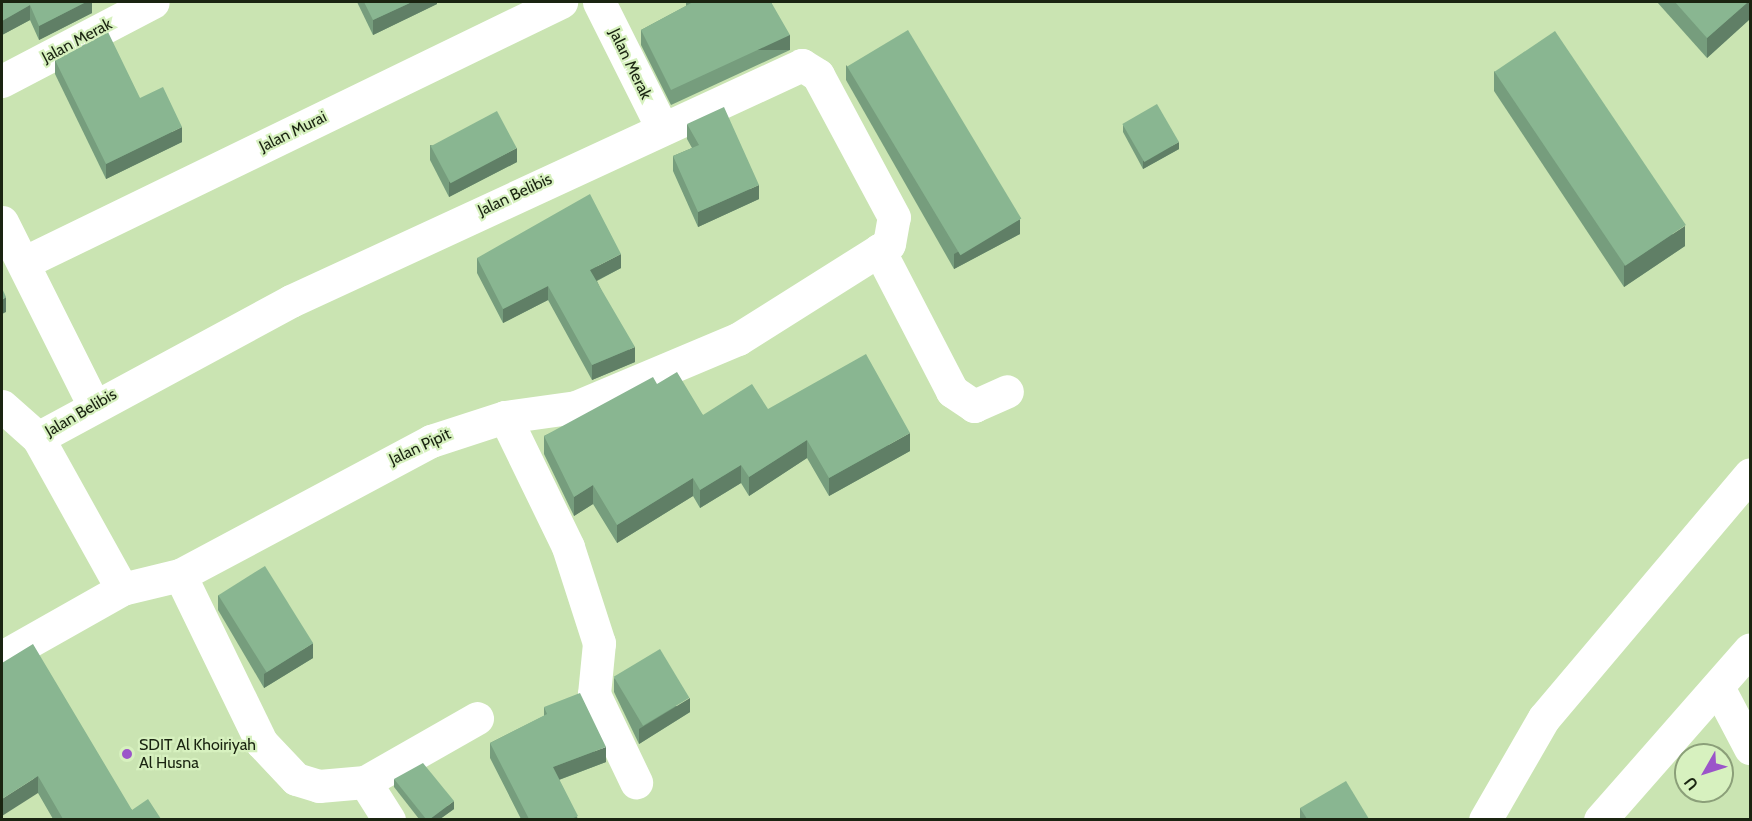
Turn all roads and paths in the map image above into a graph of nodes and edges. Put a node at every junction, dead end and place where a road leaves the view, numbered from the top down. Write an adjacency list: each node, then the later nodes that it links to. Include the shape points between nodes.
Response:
1 (153, 2): 4 (street, Jalan Merak)
2 (561, 2): 8 (street, Jalan Murai)
3 (599, 2): 5 (street, Jalan Merak)
4 (2, 81)
5 (661, 126): 7 (street, Jalan Belibis, via 781,71 802,65 811,68 894,217 894,234); 10 (street, Jalan Belibis, via 291,301)
6 (2, 222): 8 (street)
7 (879, 250): 9 (street, via 952,391 975,406); 12 (street, Jalan Pipit, via 738,339 576,407)
8 (25, 262): 10 (street)
9 (1006, 391)
10 (93, 404): 13 (street, Jalan Belibis)
11 (2, 406): 13 (street)
12 (505, 417): 15 (street, Jalan Pipit, via 431,441); 23 (street, via 568,548 599,643 594,694)
13 (38, 438): 16 (street)
14 (1750, 474): 25 (street, via 1544,718)
15 (180, 575): 16 (street, Jalan Pipit); 22 (street, via 273,757 297,778 320,786)
16 (122, 589): 18 (street, Jalan Pipit)
17 (1750, 649): 19 (street)
18 (2, 657)
19 (1719, 689): 21 (street); 26 (street)
20 (477, 718): 22 (street)
21 (1750, 747)
22 (365, 782): 24 (street)
23 (636, 782)
24 (389, 819)
25 (1485, 819)
26 (1600, 819)

